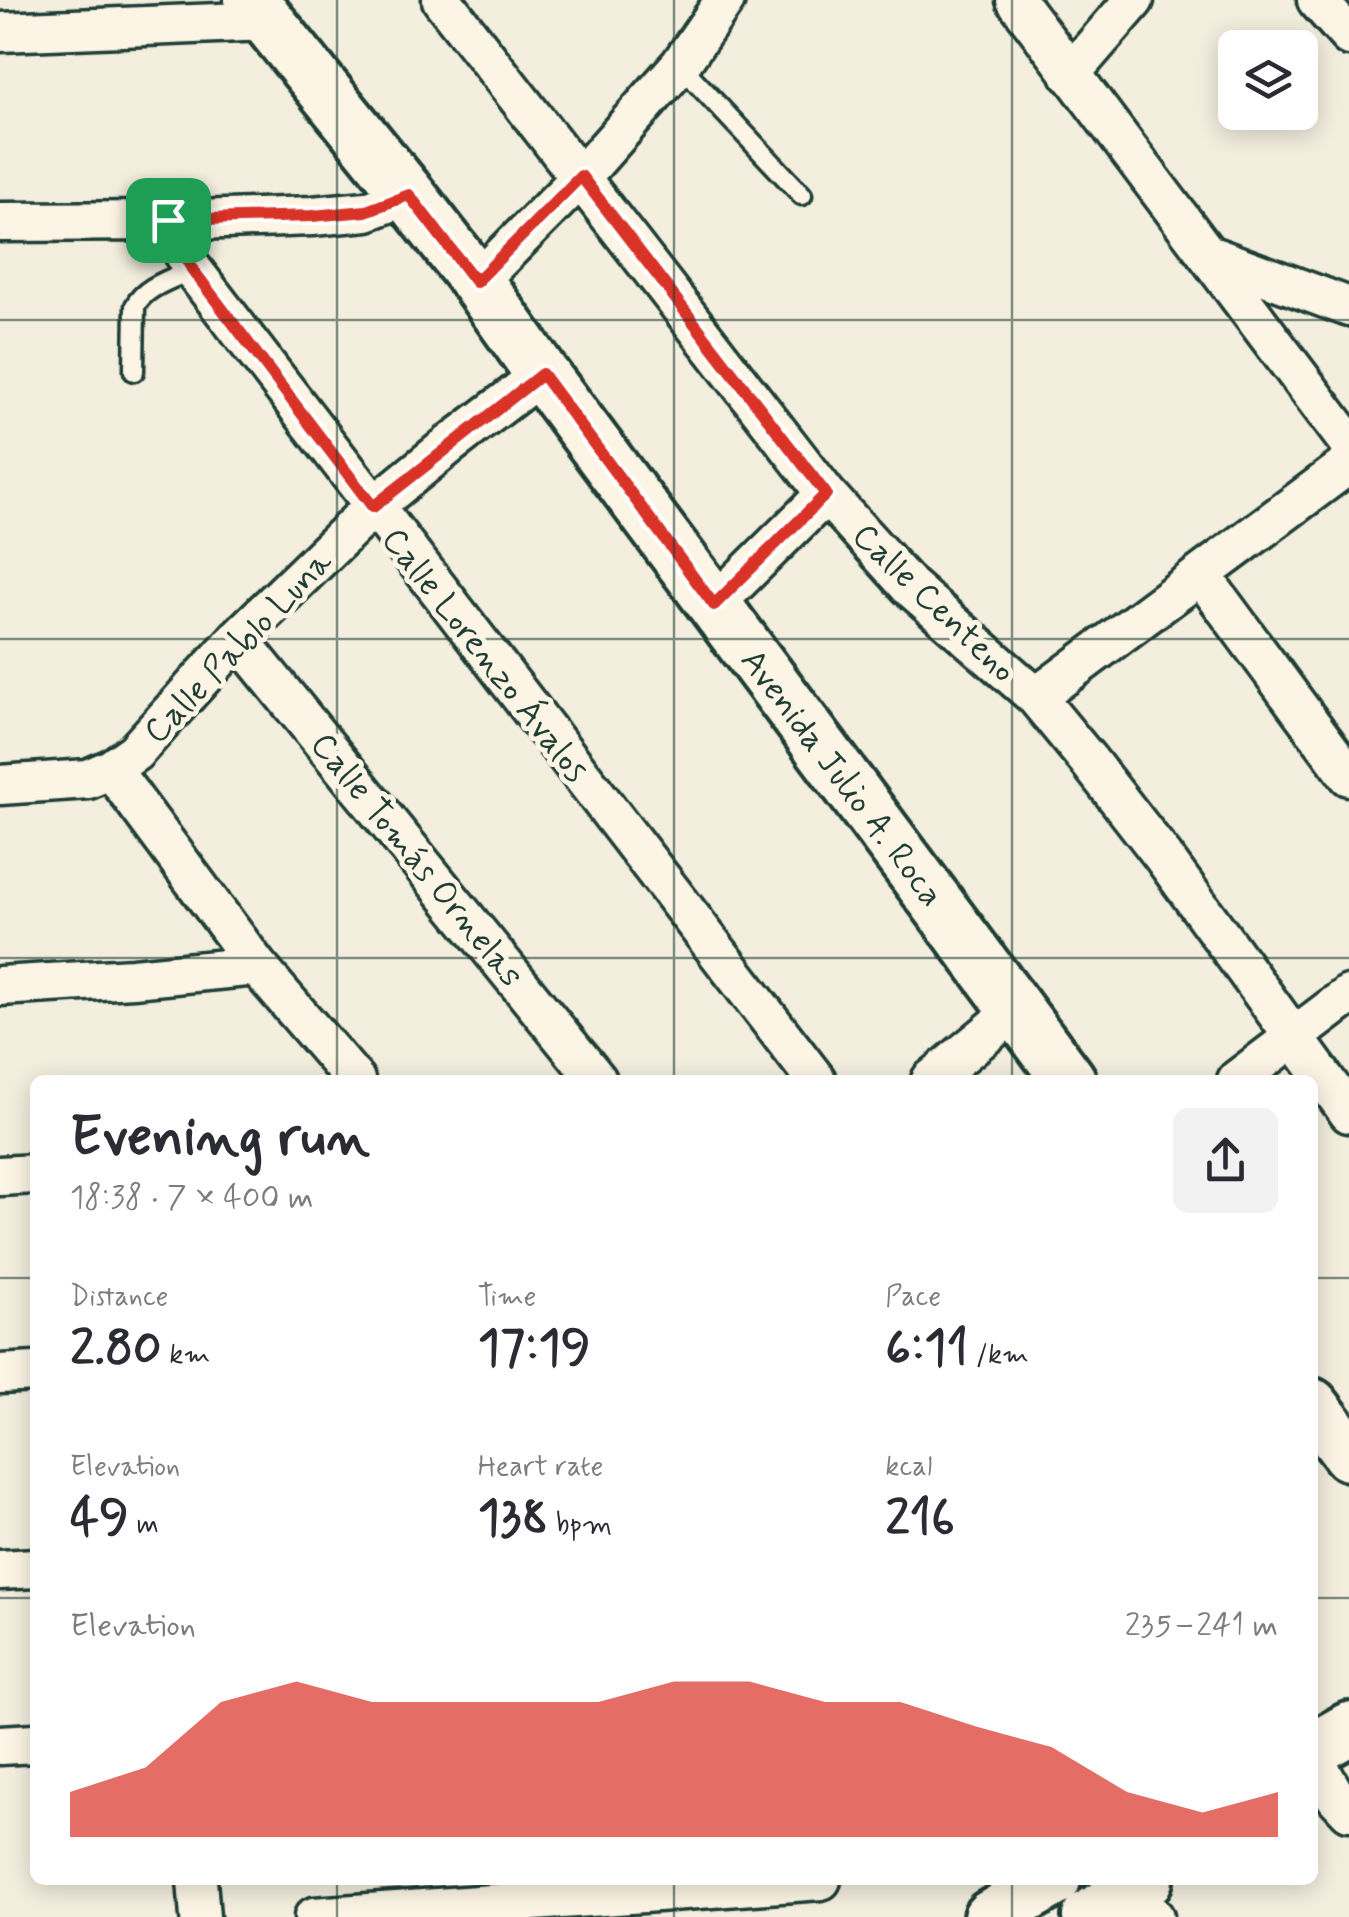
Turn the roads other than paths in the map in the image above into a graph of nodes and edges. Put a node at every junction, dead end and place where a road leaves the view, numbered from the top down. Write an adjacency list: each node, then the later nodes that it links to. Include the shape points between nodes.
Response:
1 (442, 0): 11 (street, Calle Centeno)
2 (725, 0): 9 (street)
3 (1016, 0): 10 (street)
4 (1134, 0): 10 (street)
5 (1317, 0): 8 (street)
6 (259, 10): 7 (street); 13 (street, Avenida Julio A. Roca)
7 (0, 32)
8 (1349, 36)
9 (680, 65): 11 (street); 12 (lane)
10 (1070, 74): 16 (street)
11 (581, 176): 18 (street); 24 (street, Calle Centeno)
12 (802, 194)
13 (409, 195): 14 (street, via 366,211); 18 (street, Avenida Julio A. Roca)
14 (168, 220): 15 (street); 17 (street, Calle Lorenzo Ávalos)
15 (0, 222)
16 (1210, 255): 19 (street); 22 (street)
17 (192, 269): 20 (lane, via 138,299); 25 (street, Calle Lorenzo Ávalos)
18 (476, 282): 21 (street, Avenida Julio A. Roca)
19 (1349, 307)
20 (134, 370)
21 (542, 374): 25 (street, Calle Pablo Luna); 27 (street, Avenida Julio A. Roca)
22 (1349, 443)
23 (1349, 464): 26 (street)
24 (826, 494): 27 (street); 29 (street, Calle Centeno, via 909,586)
25 (373, 507): 28 (street, Calle Pablo Luna); 40 (street, Calle Lorenzo Ávalos)
26 (1201, 574): 29 (street); 31 (street)
27 (714, 605): 36 (street, Avenida Julio A. Roca)
28 (238, 638): 30 (street, Calle Pablo Luna, via 135,752); 39 (street, Calle Tomás Ornelas)
29 (1036, 697): 37 (street, Calle Centeno, via 1162,855)
30 (111, 769): 32 (street, Calle Pablo Luna, via 88,779); 33 (street)
31 (1349, 776)
32 (0, 785)
33 (257, 966): 34 (street); 38 (street)
34 (0, 986)
35 (1349, 995): 37 (street)
36 (1016, 1010): 41 (street); 42 (street, Avenida Julio A. Roca)
37 (1293, 1038): 43 (street); 44 (street, Calle Centeno)
38 (351, 1075)
39 (592, 1075)
40 (812, 1075)
41 (937, 1075)
42 (1065, 1075)
43 (1244, 1075)
44 (1349, 1114)
45 (30, 1174): 46 (street)
46 (0, 1176)
47 (30, 1372): 48 (street)
48 (0, 1374)
49 (1318, 1414): 50 (street)
50 (1349, 1454)
51 (30, 1568): 52 (street)
52 (0, 1570)
53 (1349, 1729): 56 (street)
54 (30, 1743): 55 (street)
55 (0, 1745)
56 (1318, 1749)
57 (1318, 1764): 58 (street)
58 (1349, 1810)
59 (197, 1885): 63 (street)
60 (752, 1885): 64 (street)
61 (1040, 1885): 62 (street)
62 (997, 1901)
63 (200, 1917)
64 (314, 1917)

